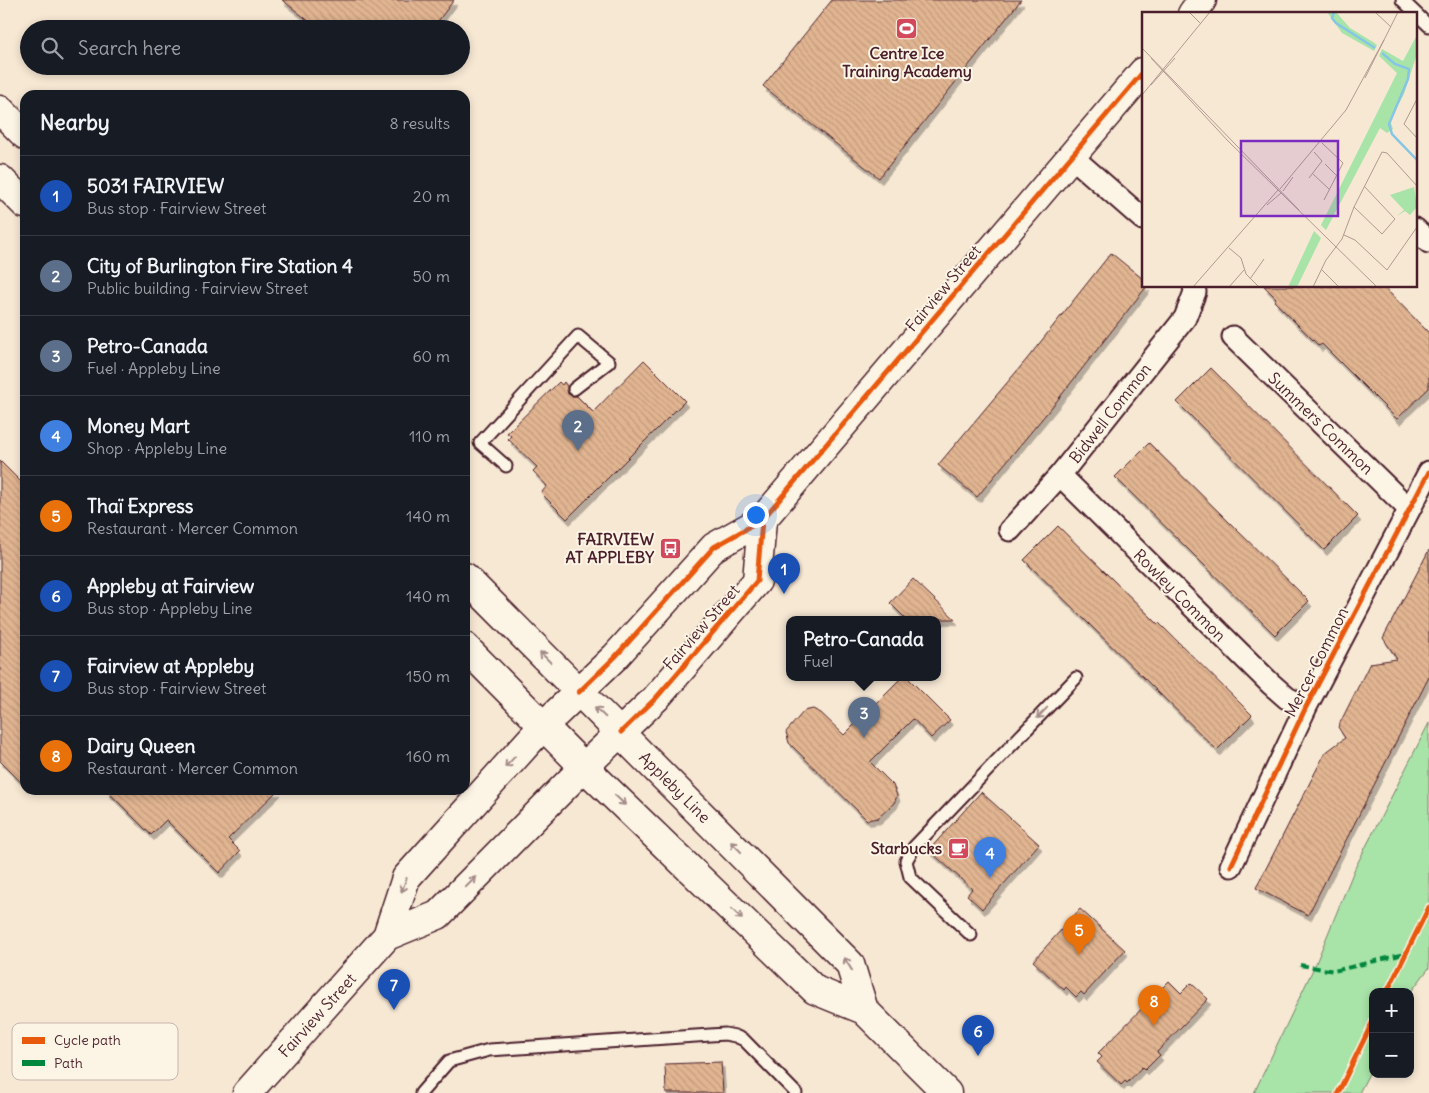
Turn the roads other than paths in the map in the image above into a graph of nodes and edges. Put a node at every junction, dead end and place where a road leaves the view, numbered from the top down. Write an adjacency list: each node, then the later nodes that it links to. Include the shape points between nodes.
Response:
1 (1202, 0): 3 (main road)
2 (1402, 0): 4 (lane)
3 (1193, 12)
4 (1414, 12)
5 (1416, 13): 6 (lane)
6 (1429, 26)
7 (1142, 73): 10 (main road, Fairview Street)
8 (0, 110): 9 (main road)
9 (20, 130)
10 (1071, 156): 13 (street); 23 (main road, Fairview Street)
11 (0, 179): 12 (main road)
12 (20, 199)
13 (1142, 218)
14 (1416, 230): 15 (street)
15 (1429, 242)
16 (1194, 288): 21 (street, Bidwell Common, via 1185,318)
17 (1233, 337): 22 (street, Summers Common)
18 (574, 389): 19 (lane, via 609,362 578,336 480,443)
19 (506, 466)
20 (1429, 472): 22 (street, Mercer Common)
21 (1060, 476): 24 (street, Bidwell Common); 29 (street, Rowley Common, via 1270,684 1287,698)
22 (1409, 509): 29 (street, Mercer Common)
23 (762, 520): 28 (main road, Fairview Street, via 714,547 615,658); 31 (main road, Fairview Street, via 757,581 656,698)
24 (1010, 530)
25 (470, 581): 28 (main road, Appleby Line, one-way to 25)
26 (470, 652): 30 (main road, Appleby Line)
27 (1076, 678): 34 (lane, one-way to 34, via 914,847 906,861 910,877)
28 (579, 692): 30 (main road, Fairview Street); 31 (main road, Appleby Line, one-way to 28)
29 (1306, 707): 33 (street, Mercer Common)
30 (543, 726): 32 (main road, Appleby Line); 35 (main road, Fairview Street, one-way to 35, via 406,878)
31 (621, 732): 32 (main road, Fairview Street); 36 (main road, Appleby Line, one-way to 31, via 850,964)
32 (584, 767): 35 (main road, Fairview Street, one-way to 32, via 438,915); 36 (main road, Appleby Line, one-way to 36, via 815,990)
33 (1231, 866)
34 (971, 935)
35 (388, 936): 37 (main road, Fairview Street)
36 (864, 1010): 40 (main road, Appleby Line)
37 (247, 1093)
38 (421, 1093): 39 (lane, via 449,1061 489,1050 725,1034 744,1040)
39 (796, 1093)
40 (947, 1093)

